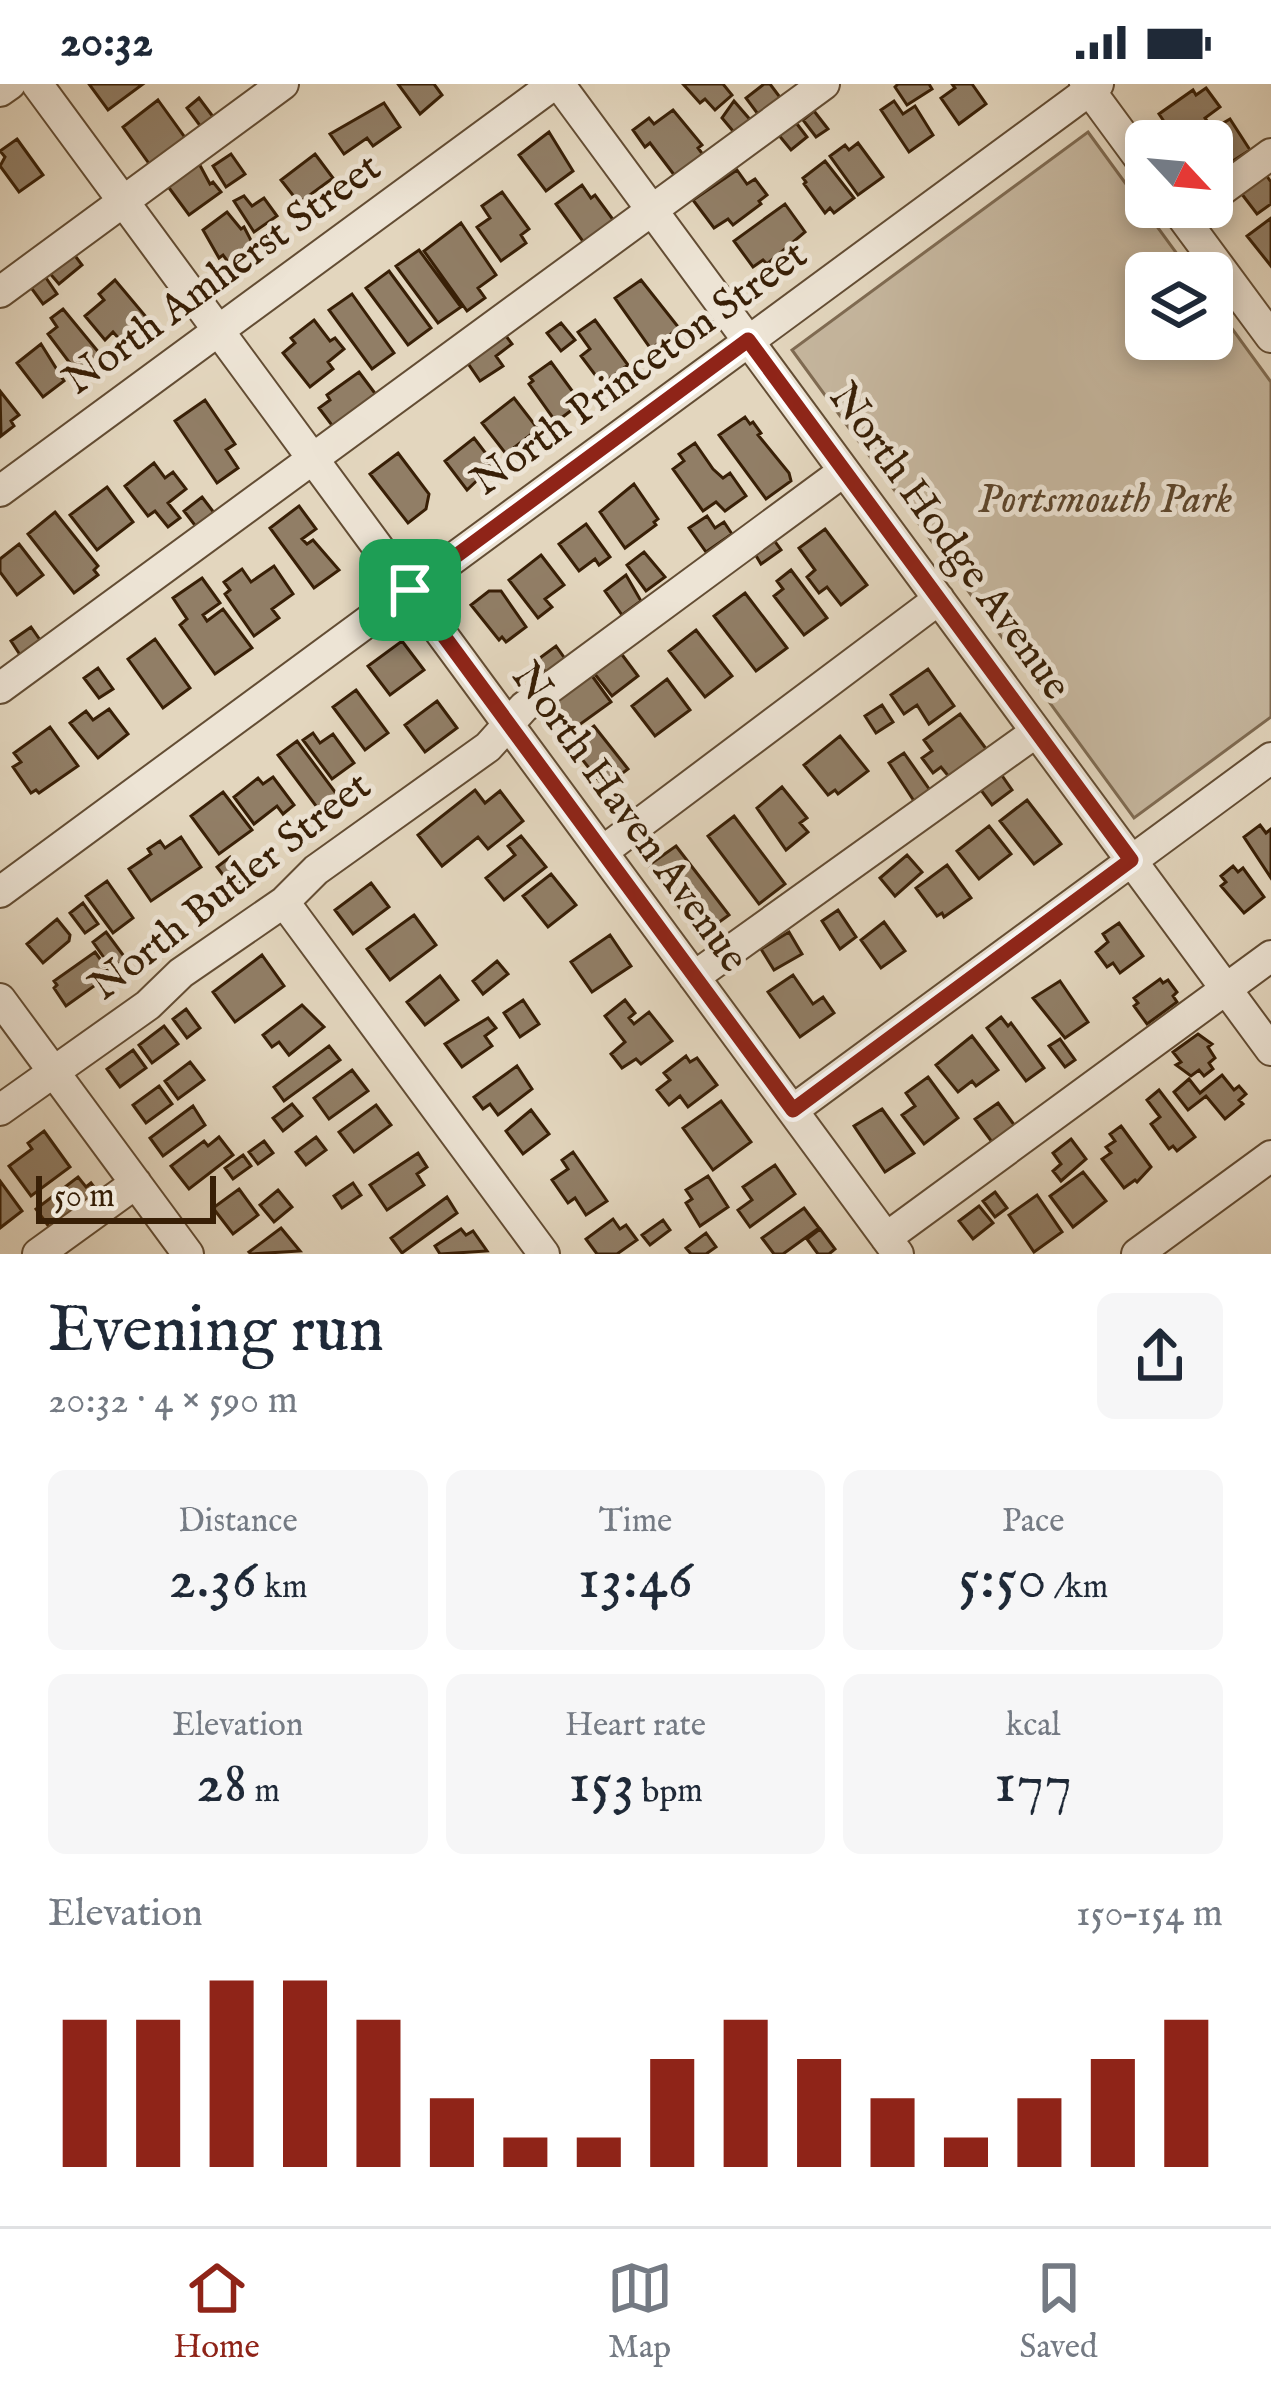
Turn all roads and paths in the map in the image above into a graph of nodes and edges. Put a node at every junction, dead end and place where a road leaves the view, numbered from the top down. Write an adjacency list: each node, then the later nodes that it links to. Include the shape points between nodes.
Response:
1 (10, 84): 7 (street)
2 (37, 84): 11 (street, North Haven Avenue)
3 (283, 84): 11 (street)
4 (556, 84): 12 (street, North Hodge Avenue); 15 (street, North Amherst Street)
5 (824, 84): 12 (street)
6 (1091, 86): 8 (street); 17 (street, North Princeton Street)
7 (0, 92)
8 (1125, 136)
9 (1271, 154): 10 (street)
10 (1233, 182)
11 (123, 201): 14 (street); 15 (street, North Haven Avenue)
12 (652, 211): 17 (street, North Hodge Avenue); 18 (street)
13 (1197, 228): 16 (street)
14 (0, 292)
15 (218, 331): 18 (street, North Haven Avenue); 20 (street, North Amherst Street)
16 (1271, 338)
17 (748, 340): 19 (street, North Hodge Avenue); 21 (street, North Princeton Street)
18 (314, 460): 21 (street, North Haven Avenue); 23 (street)
19 (844, 471): 22 (street, North Hodge Avenue); 24 (street, North Butler Street)
20 (0, 491)
21 (410, 590): 24 (street, North Haven Avenue); 29 (street, North Princeton Street)
22 (939, 599): 25 (street, North Hodge Avenue); 27 (street)
23 (0, 688)
24 (508, 724): 27 (street, North Haven Avenue); 30 (street, North Butler Street)
25 (1036, 732): 28 (street, North Hodge Avenue); 32 (street)
26 (1271, 758): 28 (street)
27 (602, 852): 32 (street, North Haven Avenue)
28 (1131, 860): 33 (street, North Hodge Avenue); 38 (street)
29 (0, 892)
30 (284, 902): 36 (street, North Butler Street); 44 (street)
31 (1271, 956): 33 (street)
32 (694, 977): 38 (street, North Haven Avenue)
33 (1226, 989): 35 (street, North Hodge Avenue); 41 (street)
34 (0, 999): 36 (street)
35 (1271, 1051)
36 (53, 1070): 37 (street, North Butler Street); 40 (street)
37 (0, 1110)
38 (793, 1110): 41 (street, North Haven Avenue)
39 (1271, 1156): 45 (street)
40 (136, 1183): 42 (street); 43 (street)
41 (892, 1246)
42 (38, 1254)
43 (188, 1254)
44 (544, 1254)
45 (1137, 1254)

